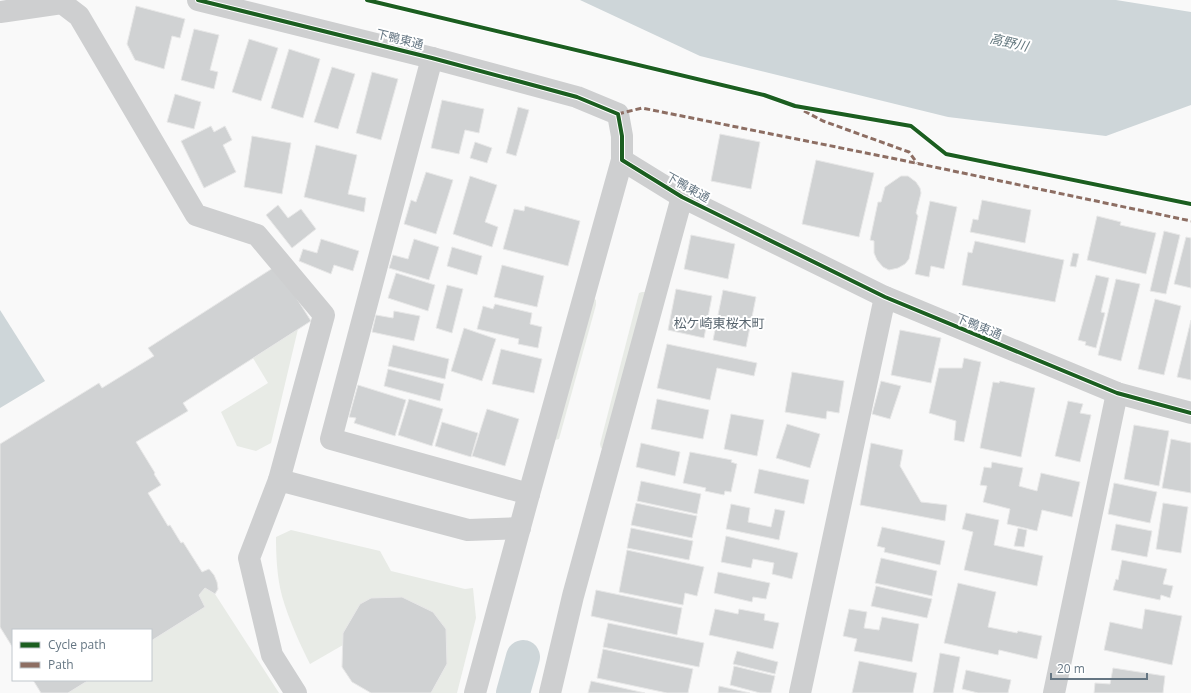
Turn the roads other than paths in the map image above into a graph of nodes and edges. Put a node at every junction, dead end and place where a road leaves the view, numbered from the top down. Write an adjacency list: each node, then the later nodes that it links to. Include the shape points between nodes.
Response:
1 (198, 0): 3 (street, 下鴨東通)
2 (0, 12): 9 (street, via 62,3 79,16 196,215 257,235 324,315)
3 (432, 58): 4 (street, 下鴨東通, via 577,97 618,114 622,136); 10 (street, via 331,439)
4 (622, 160): 5 (street, 下鴨東通); 10 (street)
5 (682, 197): 6 (street, 下鴨東通); 14 (street)
6 (885, 297): 7 (street, 下鴨東通); 15 (street)
7 (1116, 393): 8 (street, 下鴨東通); 16 (street)
8 (1191, 413)
9 (279, 480): 11 (street, via 468,530); 12 (street, via 249,558 272,655)
10 (528, 494): 11 (street)
11 (520, 528): 13 (street)
12 (296, 693)
13 (475, 693)
14 (550, 693)
15 (800, 693)
16 (1054, 693)

